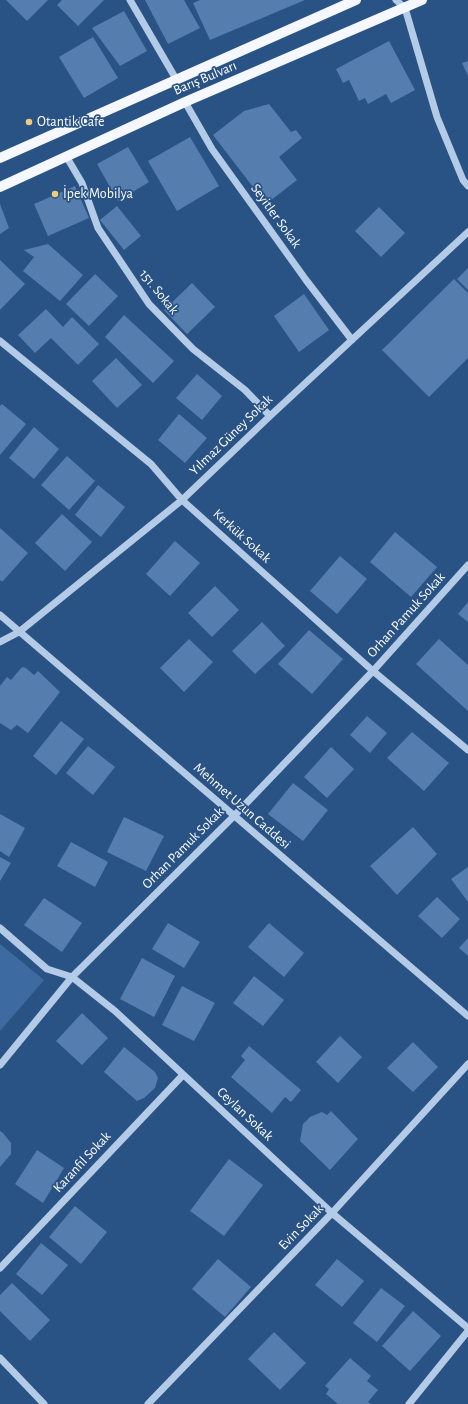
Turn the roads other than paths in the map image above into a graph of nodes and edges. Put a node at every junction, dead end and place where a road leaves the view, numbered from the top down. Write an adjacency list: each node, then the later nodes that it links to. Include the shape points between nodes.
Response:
1 (130, 0): 6 (street)
2 (356, 0): 6 (main road, Barış Bulvarı)
3 (396, 0): 5 (street)
4 (422, 0): 5 (main road, Barış Bulvarı)
5 (405, 8): 7 (main road, Barış Bulvarı); 10 (street, via 437,117 463,180)
6 (176, 79): 9 (main road, Barış Bulvarı)
7 (185, 102): 8 (main road, Barış Bulvarı); 13 (street, Seyitler Sokak, via 217,155)
8 (66, 156): 11 (main road, Barış Bulvarı); 15 (street, 151. Sokak, via 82,183 98,228 149,304 193,349 245,390)
9 (0, 158)
10 (468, 186)
11 (0, 187)
12 (468, 232): 13 (street, Yılmaz Güney Sokak)
13 (352, 340): 15 (street, Yılmaz Güney Sokak)
14 (0, 341): 16 (street, Kerkük Sokak, via 151,464)
15 (270, 416): 16 (street, Yılmaz Güney Sokak)
16 (182, 500): 19 (street, Yılmaz Güney Sokak); 21 (street, Kerkük Sokak)
17 (468, 565): 21 (street, Orhan Pamuk Sokak)
18 (0, 615): 19 (street, Mehmet Uzun Caddesi)
19 (19, 632): 20 (street, Yılmaz Güney Sokak); 23 (street, Mehmet Uzun Caddesi)
20 (0, 642)
21 (373, 671): 22 (street, Kerkük Sokak); 23 (street, Orhan Pamuk Sokak)
22 (468, 750)
23 (234, 816): 25 (street, Orhan Pamuk Sokak); 26 (street, Mehmet Uzun Caddesi)
24 (0, 928): 25 (street, Ceylan Sokak, via 46,969)
25 (72, 977): 28 (street, Orhan Pamuk Sokak); 29 (street, Ceylan Sokak, via 115,1011)
26 (468, 1016)
27 (468, 1064): 30 (street, Evin Sokak)
28 (0, 1065)
29 (183, 1075): 30 (street, Ceylan Sokak); 31 (street, Karanfil Sokak)
30 (332, 1213): 32 (street, Ceylan Sokak); 36 (street, Evin Sokak)
31 (0, 1268)
32 (468, 1328)
33 (468, 1331): 37 (street)
34 (0, 1358): 35 (street)
35 (44, 1404)
36 (148, 1404)
37 (409, 1404)

